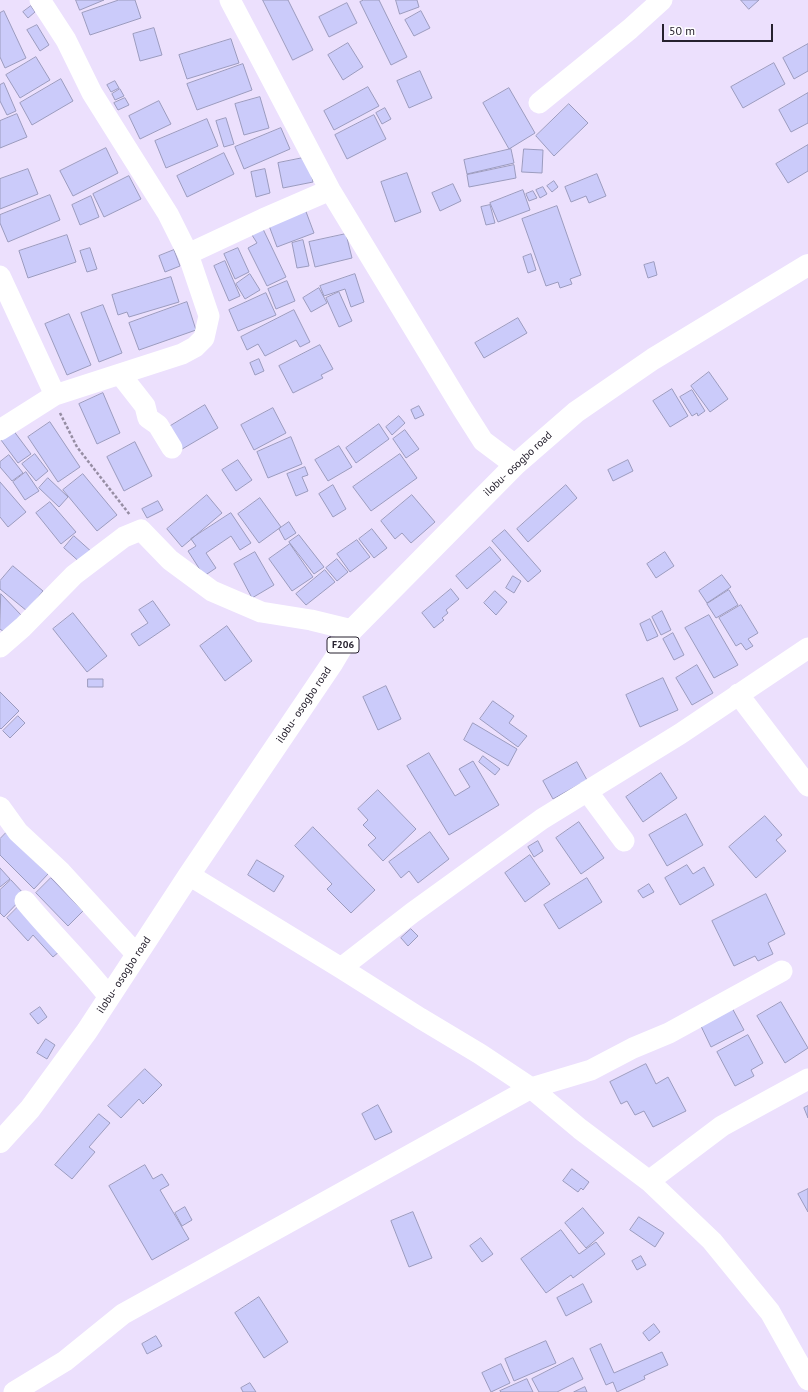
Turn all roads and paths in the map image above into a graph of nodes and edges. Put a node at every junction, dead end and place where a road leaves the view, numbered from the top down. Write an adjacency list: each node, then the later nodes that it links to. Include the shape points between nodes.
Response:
1 (40, 0): 6 (street, via 66,40 92,93 168,214)
2 (230, 0): 5 (street)
3 (662, 0): 4 (street)
4 (539, 103)
5 (330, 190): 6 (street); 13 (street, via 483,441)
6 (188, 254): 9 (street, via 209,316 204,338 182,354)
7 (808, 265): 13 (main road, ilobu- osogbo road / F206, via 653,359 576,412)
8 (0, 276): 10 (street)
9 (120, 374): 10 (street); 12 (street, via 144,406 148,418 158,425)
10 (55, 396): 11 (street); 14 (path, via 60,413 78,447)
11 (0, 430)
12 (172, 448)
13 (515, 465): 15 (main road, ilobu- osogbo road / F206)
14 (141, 530): 15 (street, via 170,560 212,591 260,612); 16 (street, via 124,537 74,575)
15 (352, 630): 23 (main road, ilobu- osogbo road / F206)
16 (0, 647)
17 (808, 648): 18 (street)
18 (738, 694): 19 (street); 20 (street, via 680,734)
19 (808, 786)
20 (587, 791): 22 (street); 26 (street, via 542,819)
21 (0, 807): 25 (street, via 18,832 61,872)
22 (624, 841)
23 (189, 875): 25 (main road, ilobu- osogbo road / F206); 26 (street)
24 (25, 901): 28 (street, via 89,971)
25 (137, 955): 28 (main road, ilobu- osogbo road / F206)
26 (341, 968): 30 (street)
27 (782, 971): 30 (street, via 669,1033 591,1070)
28 (109, 997): 31 (main road, ilobu- osogbo road / F206, via 30,1109)
29 (808, 1079): 32 (street, via 722,1126)
30 (531, 1088): 32 (street, via 580,1130); 34 (street, via 123,1314 65,1361)
31 (0, 1142)
32 (649, 1181): 33 (street, via 712,1241 770,1312)
33 (808, 1380)
34 (14, 1392)

